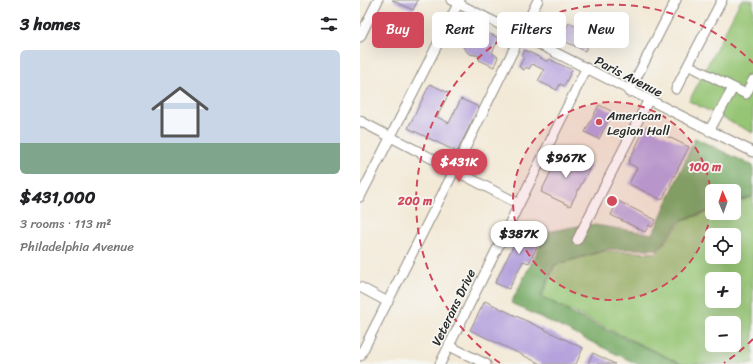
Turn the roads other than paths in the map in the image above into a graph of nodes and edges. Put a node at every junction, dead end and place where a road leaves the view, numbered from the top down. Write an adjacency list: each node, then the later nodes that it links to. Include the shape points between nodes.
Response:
1 (378, 0): 8 (street)
2 (538, 0): 6 (street)
3 (676, 0): 16 (street)
4 (722, 0): 11 (street)
5 (456, 1): 7 (street, Paris Avenue); 20 (street)
6 (532, 12)
7 (497, 23)
8 (360, 37)
9 (514, 48): 22 (street)
10 (545, 48): 12 (street, Paris Avenue)
11 (688, 65): 14 (street); 15 (street)
12 (586, 69): 16 (street, Paris Avenue); 24 (street, Veterans Drive)
13 (753, 80): 14 (street, via 746,94)
14 (733, 88): 19 (street)
15 (676, 89)
16 (629, 92): 17 (street, Paris Avenue)
17 (648, 101): 19 (street, Paris Avenue); 25 (street)
18 (360, 121): 20 (street)
19 (709, 131): 21 (street, Paris Avenue)
20 (391, 137): 22 (street); 23 (street)
21 (753, 152)
22 (454, 171): 24 (street); 27 (street)
23 (360, 197)
24 (519, 204): 28 (street, Veterans Drive)
25 (577, 240)
26 (360, 287): 27 (street)
27 (388, 302): 29 (street)
28 (449, 346): 30 (street, Veterans Drive); 31 (street)
29 (360, 356)
30 (440, 364)
31 (486, 364)

